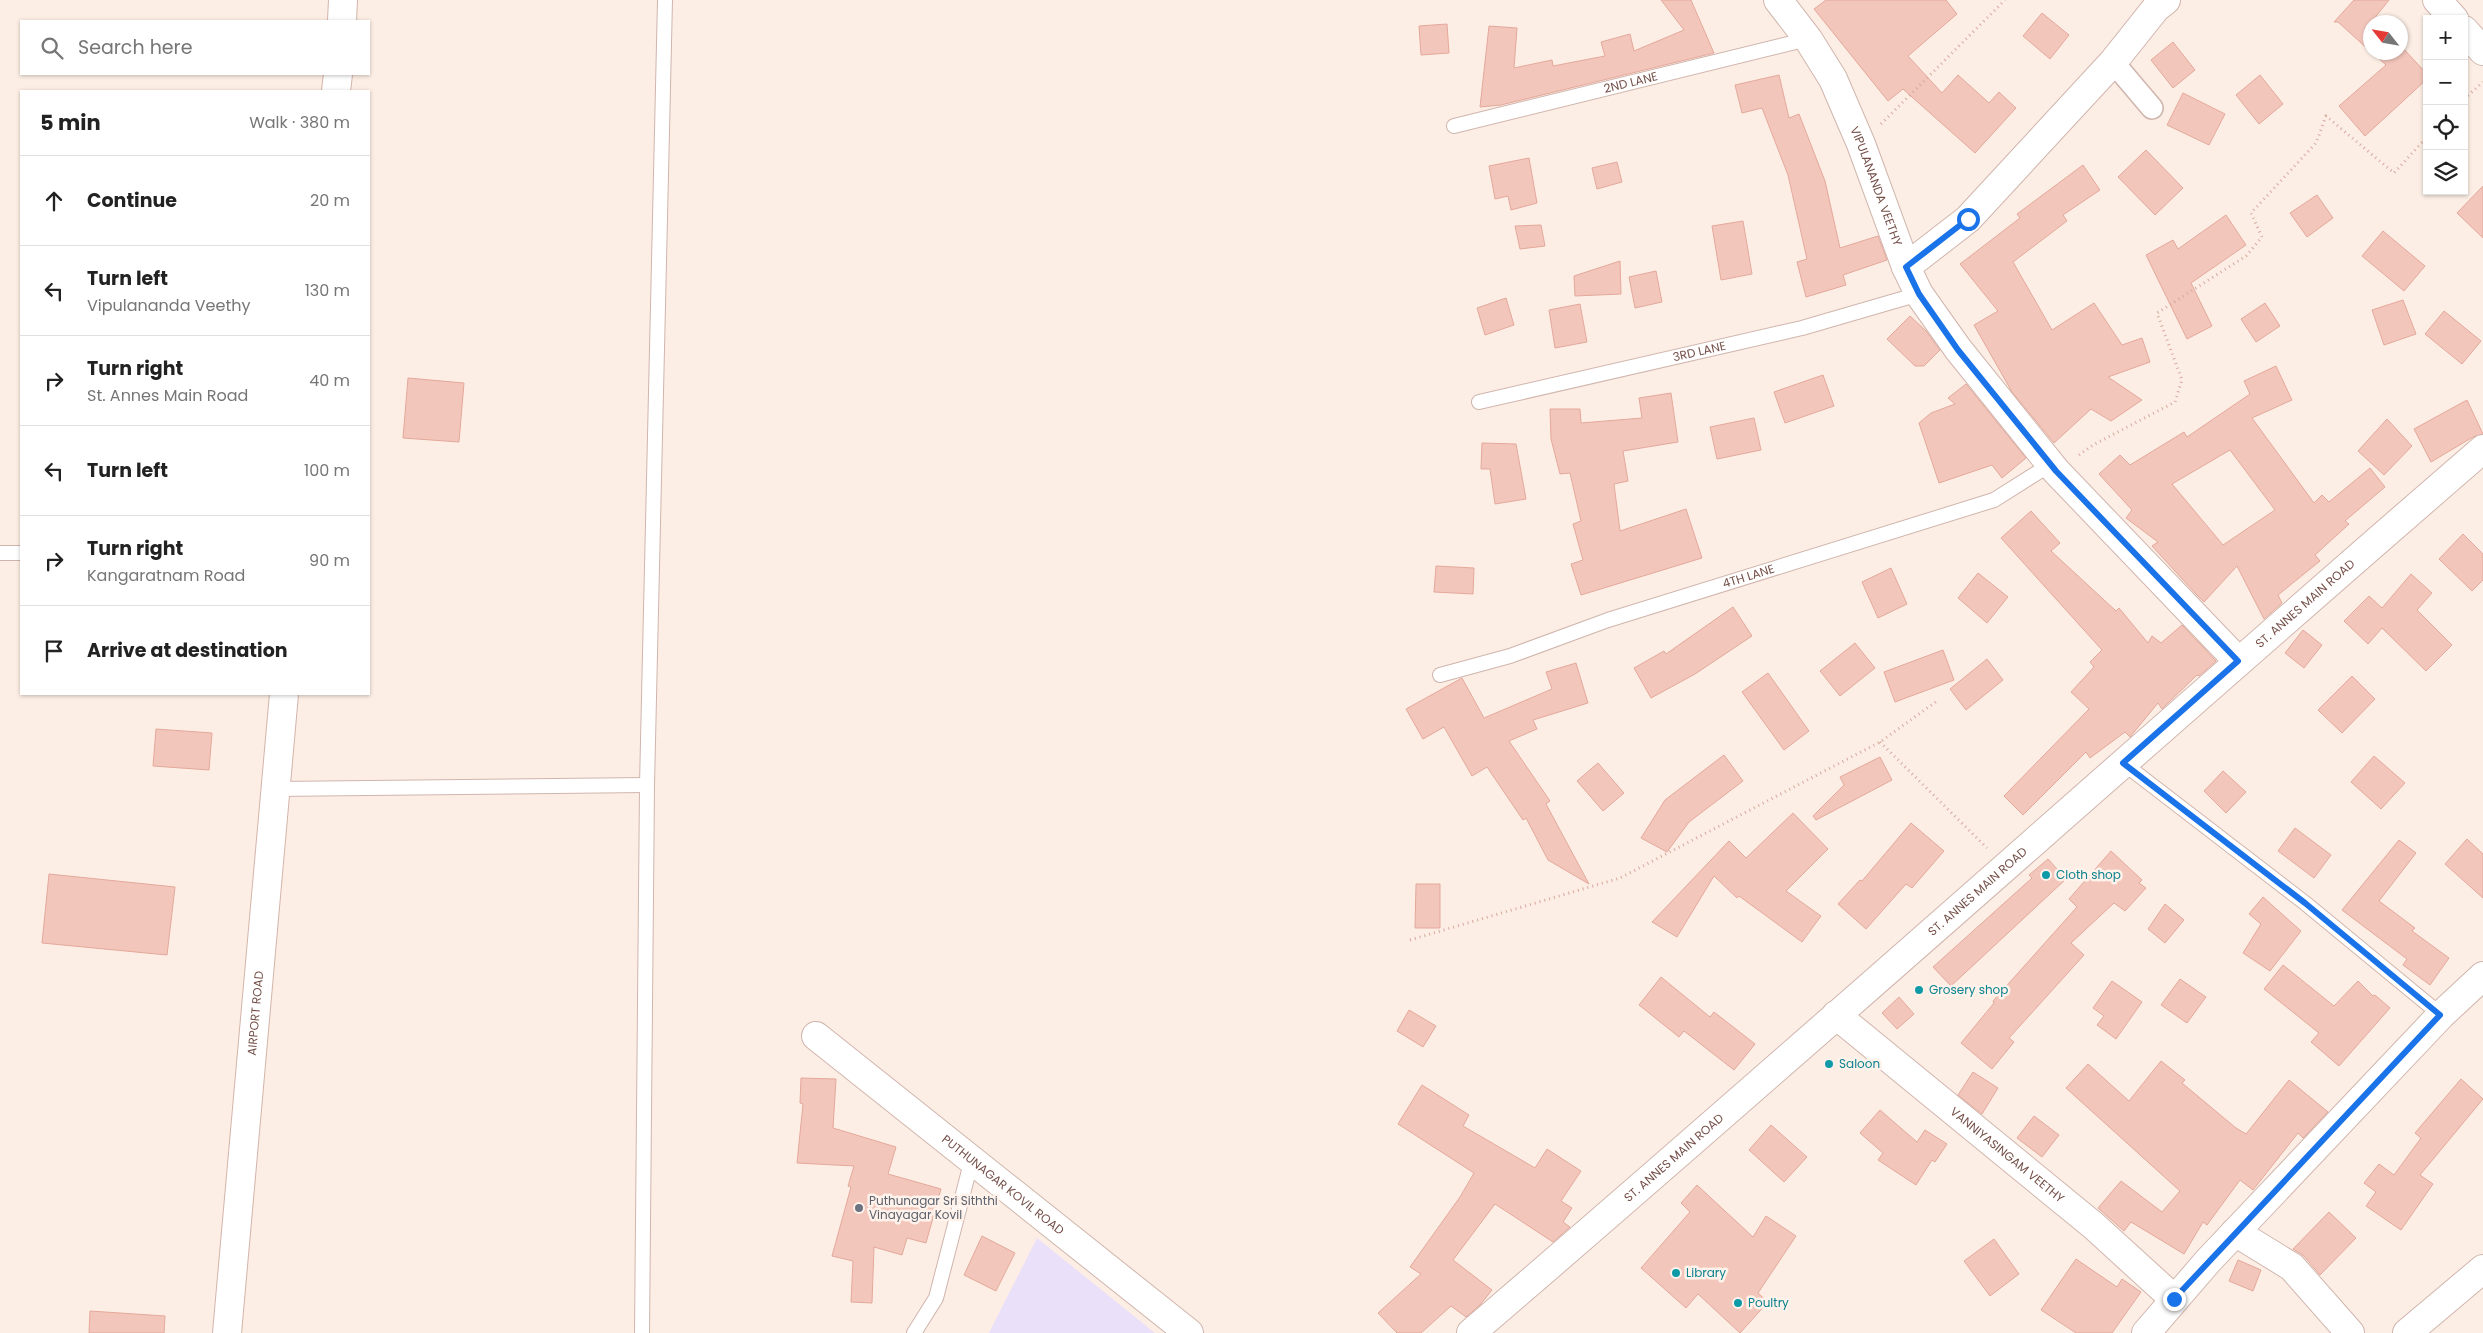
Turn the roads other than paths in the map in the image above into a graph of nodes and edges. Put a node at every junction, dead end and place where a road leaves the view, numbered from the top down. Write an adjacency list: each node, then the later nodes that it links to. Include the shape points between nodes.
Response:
1 (343, 0): 7 (street)
2 (665, 0): 27 (lane)
3 (1778, 0): 9 (street, VIPULANANDA VEETHY)
4 (2166, 0): 11 (street)
5 (2437, 0): 6 (street)
6 (2450, 15)
7 (342, 20)
8 (2468, 34): 10 (street)
9 (1808, 38): 15 (lane, 2ND LANE); 16 (street, VIPULANANDA VEETHY, via 1833,79 1861,144)
10 (2483, 51)
11 (2113, 62): 14 (street); 16 (street, via 1968,219)
12 (338, 75): 13 (street)
13 (336, 90)
14 (2152, 108)
15 (1454, 126)
16 (1906, 267): 17 (street, VIPULANANDA VEETHY)
17 (1919, 294): 18 (lane, 3RD LANE, via 1802,328); 20 (street, VIPULANANDA VEETHY, via 1958,350)
18 (1479, 402)
19 (2483, 449): 23 (street, ST. ANNES MAIN ROAD)
20 (2053, 467): 23 (street, VIPULANANDA VEETHY); 24 (lane, 4TH LANE, via 1994,500 1608,620 1510,656)
21 (0, 553): 22 (lane)
22 (20, 554)
23 (2238, 661): 26 (street, ST. ANNES MAIN ROAD)
24 (1440, 675)
25 (284, 695): 28 (street, AIRPORT ROAD)
26 (2123, 763): 30 (street, ST. ANNES MAIN ROAD); 31 (lane, via 2305,903)
27 (647, 785): 28 (lane); 38 (lane)
28 (275, 788): 37 (street, AIRPORT ROAD)
29 (2483, 976): 31 (street)
30 (1836, 1015): 36 (street, VANNIYASINGAM VEETHY, via 2094,1226); 41 (street, ST. ANNES MAIN ROAD)
31 (2440, 1015): 34 (street)
32 (816, 1036): 33 (street, PUTHUNAGAR KOVIL ROAD)
33 (972, 1158): 39 (lane, via 936,1298); 40 (street, PUTHUNAGAR KOVIL ROAD)
34 (2235, 1232): 36 (street); 43 (street, via 2292,1267)
35 (2483, 1269): 44 (street)
36 (2174, 1299): 42 (street)
37 (227, 1333)
38 (642, 1333)
39 (914, 1333)
40 (1189, 1333)
41 (1471, 1333)
42 (2146, 1333)
43 (2350, 1333)
44 (2406, 1333)

